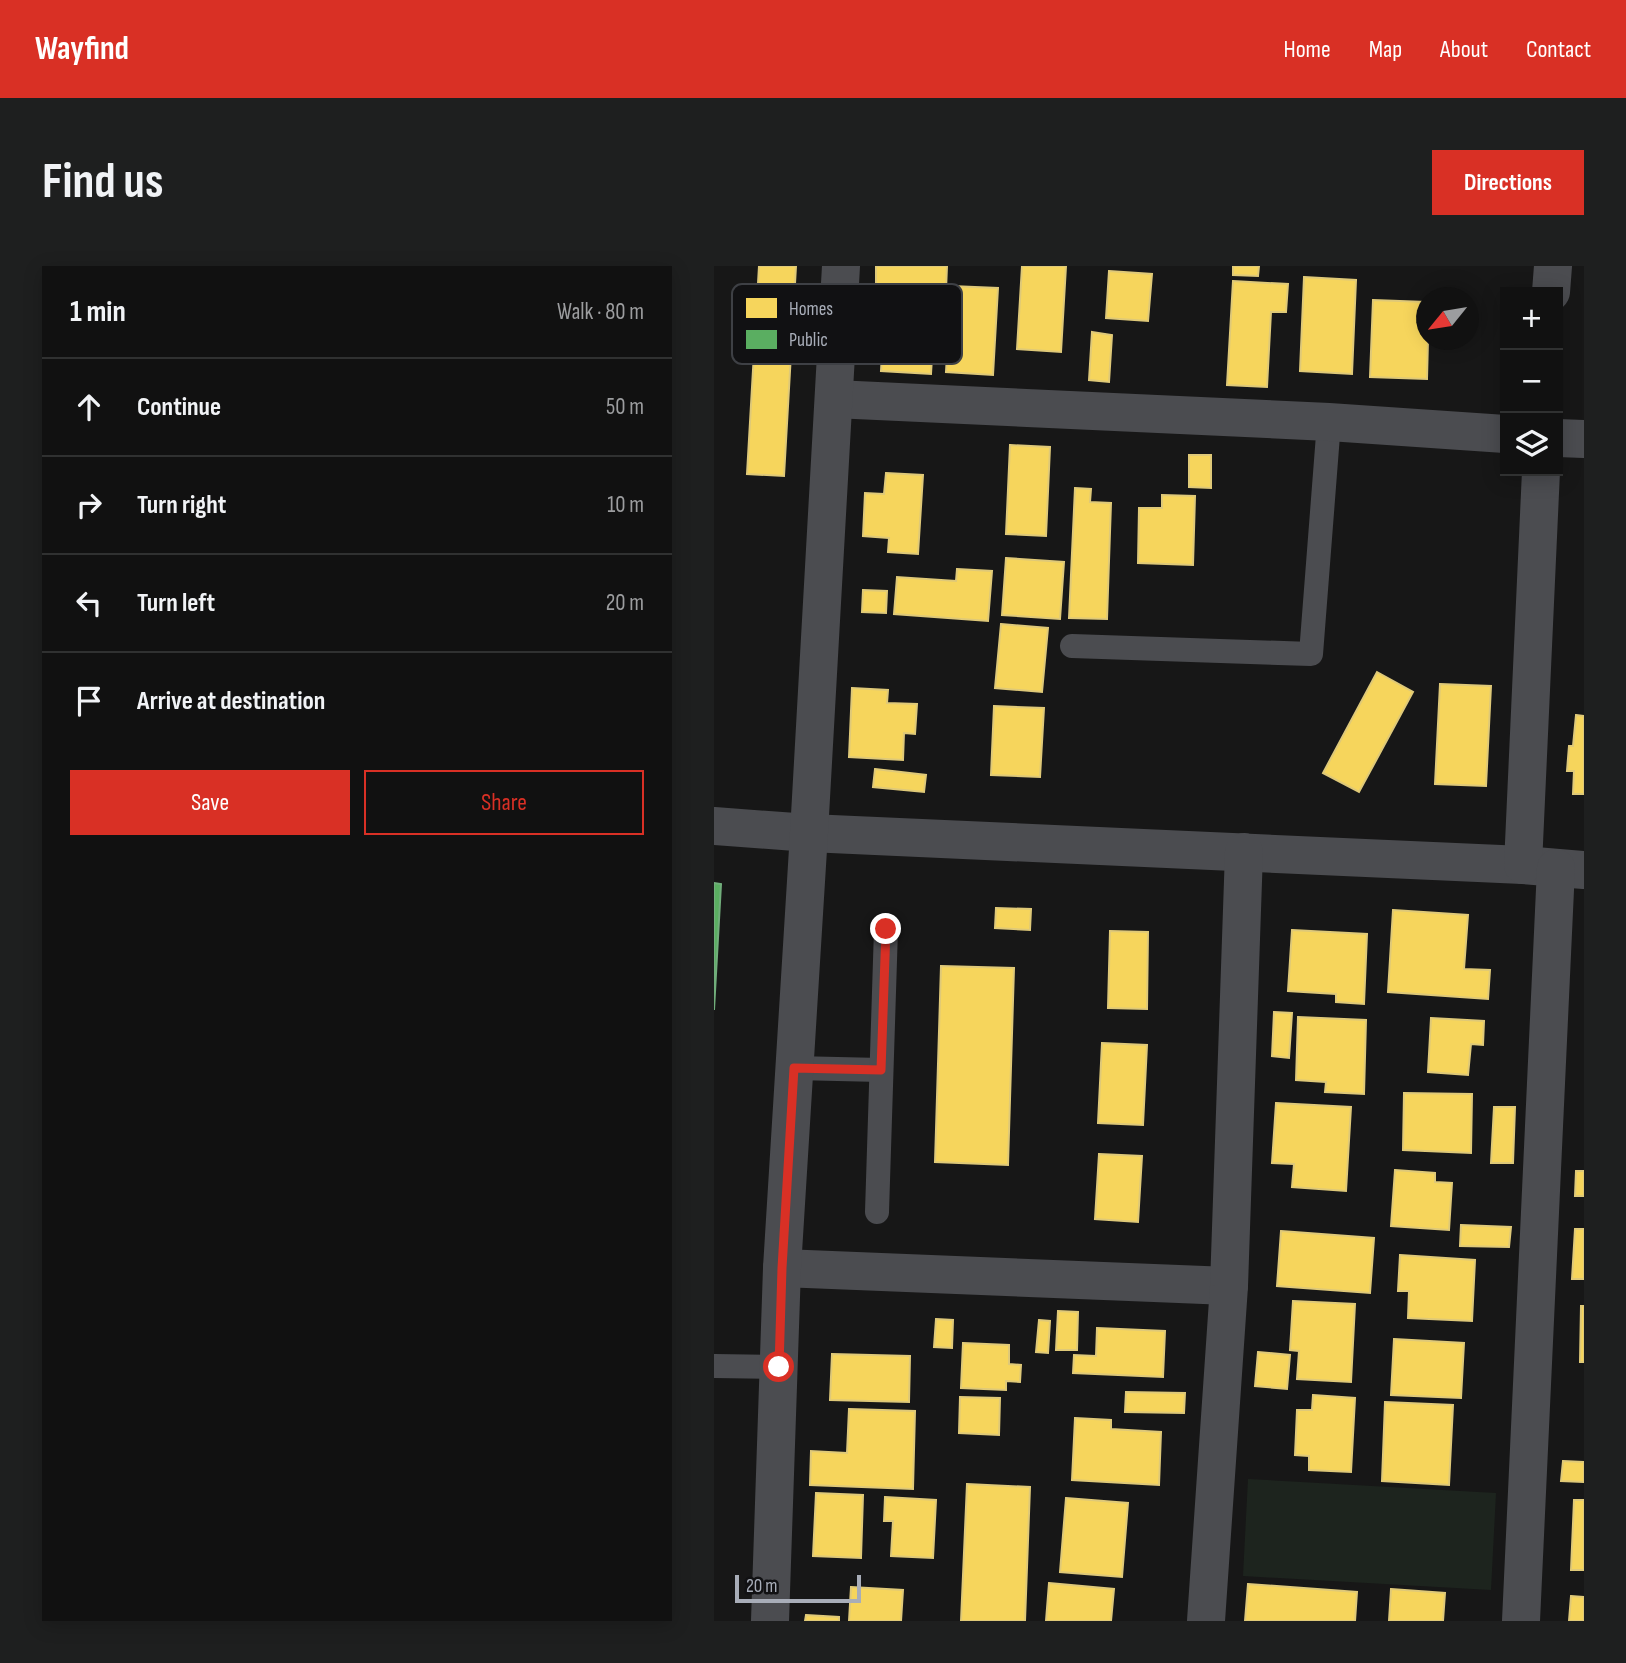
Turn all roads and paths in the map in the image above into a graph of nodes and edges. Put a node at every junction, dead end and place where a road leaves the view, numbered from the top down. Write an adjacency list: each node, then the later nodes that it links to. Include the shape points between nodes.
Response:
1 (841, 266): 3 (street)
2 (1553, 266): 4 (street)
3 (840, 284)
4 (1551, 287)
5 (836, 364): 6 (street)
6 (834, 399): 7 (street); 14 (street)
7 (1329, 422): 8 (street); 12 (lane, via 1311,654)
8 (1500, 434)
9 (1563, 438): 10 (street)
10 (1584, 439)
11 (1541, 476): 16 (street)
12 (1072, 646)
13 (714, 826): 14 (street)
14 (809, 833): 15 (street); 18 (street)
15 (1244, 852): 16 (street); 22 (street)
16 (1554, 868): 27 (street)
17 (886, 929): 19 (lane)
18 (794, 1068): 19 (lane); 21 (street)
19 (881, 1070): 20 (lane)
20 (877, 1212)
21 (782, 1268): 22 (street); 24 (street)
22 (1229, 1286): 26 (street)
23 (714, 1366): 24 (lane)
24 (779, 1367): 25 (street)
25 (770, 1621)
26 (1206, 1621)
27 (1521, 1621)

